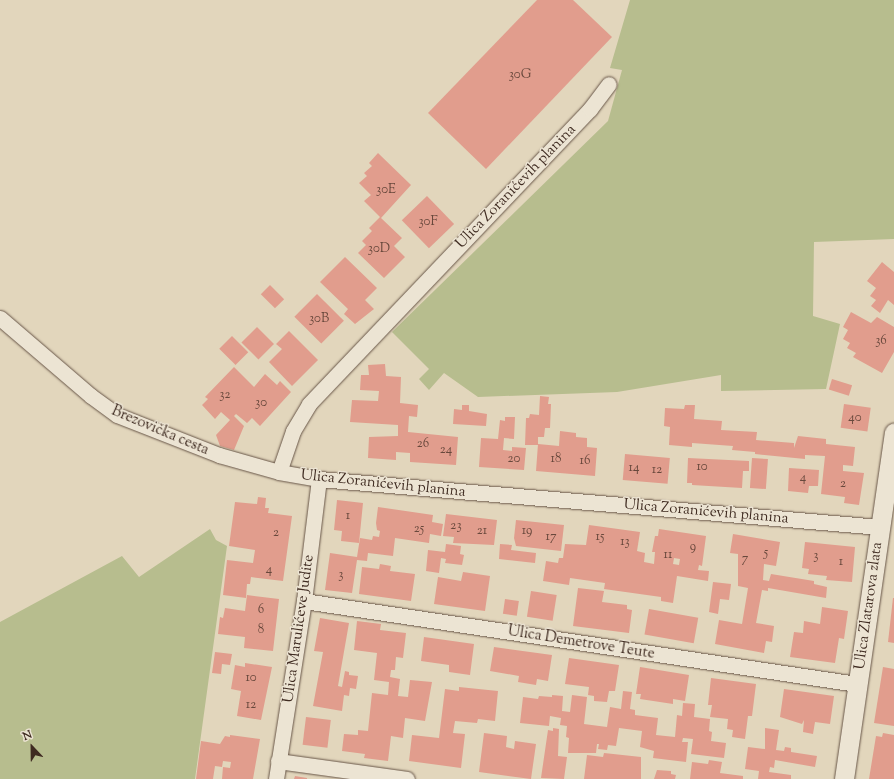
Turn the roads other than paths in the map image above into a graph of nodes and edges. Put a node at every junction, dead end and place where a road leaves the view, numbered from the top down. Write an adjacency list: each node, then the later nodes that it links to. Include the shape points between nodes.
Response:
1 (609, 84): 4 (street, Ulica Zoranićevih planina, via 585,115 309,404 294,431)
2 (0, 318): 4 (street, Brezovička cesta, via 117,415 219,455)
3 (894, 432): 6 (street, Ulica Zlatarova zlata)
4 (279, 472): 5 (street, Ulica Zoranićevih planina)
5 (318, 480): 6 (street, Ulica Zoranićevih planina); 7 (street, Ulica Marulićeve Judite)
6 (880, 527): 8 (street, Ulica Zlatarova zlata)
7 (304, 601): 8 (street, Ulica Demetrove Teute); 9 (street, Ulica Marulićeve Judite)
8 (857, 684): 12 (street, Ulica Zlatarova zlata)
9 (278, 761): 10 (street, Ulica Marulićeve Judite); 11 (street)
10 (276, 779)
11 (407, 779)
12 (844, 779)

